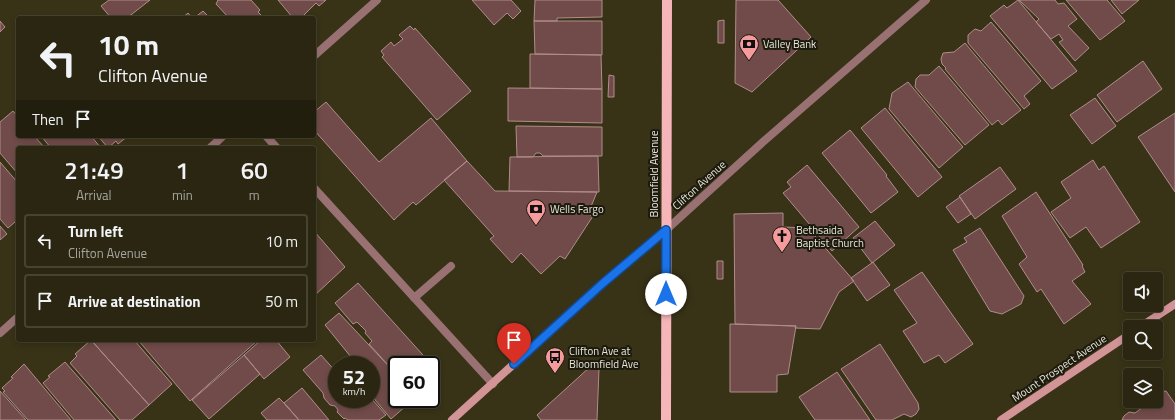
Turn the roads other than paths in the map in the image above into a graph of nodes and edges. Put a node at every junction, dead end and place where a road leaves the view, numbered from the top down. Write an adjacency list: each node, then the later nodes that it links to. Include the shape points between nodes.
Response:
1 (377, 0): 4 (street)
2 (667, 0): 10 (main road, Bloomfield Avenue)
3 (926, 0): 10 (street, Clifton Avenue)
4 (316, 54)
5 (221, 138): 7 (street)
6 (268, 138): 8 (street)
7 (212, 146)
8 (275, 146)
9 (316, 190): 12 (street)
10 (666, 230): 18 (main road, Clifton Avenue); 20 (main road, Bloomfield Avenue)
11 (451, 266): 12 (street)
12 (414, 298): 18 (street)
13 (1175, 304): 15 (main road)
14 (16, 319): 16 (street)
15 (1151, 320)
16 (0, 333)
17 (1123, 339): 21 (main road, Mount Prospect Avenue)
18 (492, 384): 19 (main road, Clifton Avenue)
19 (452, 420)
20 (666, 420)
21 (1001, 420)

